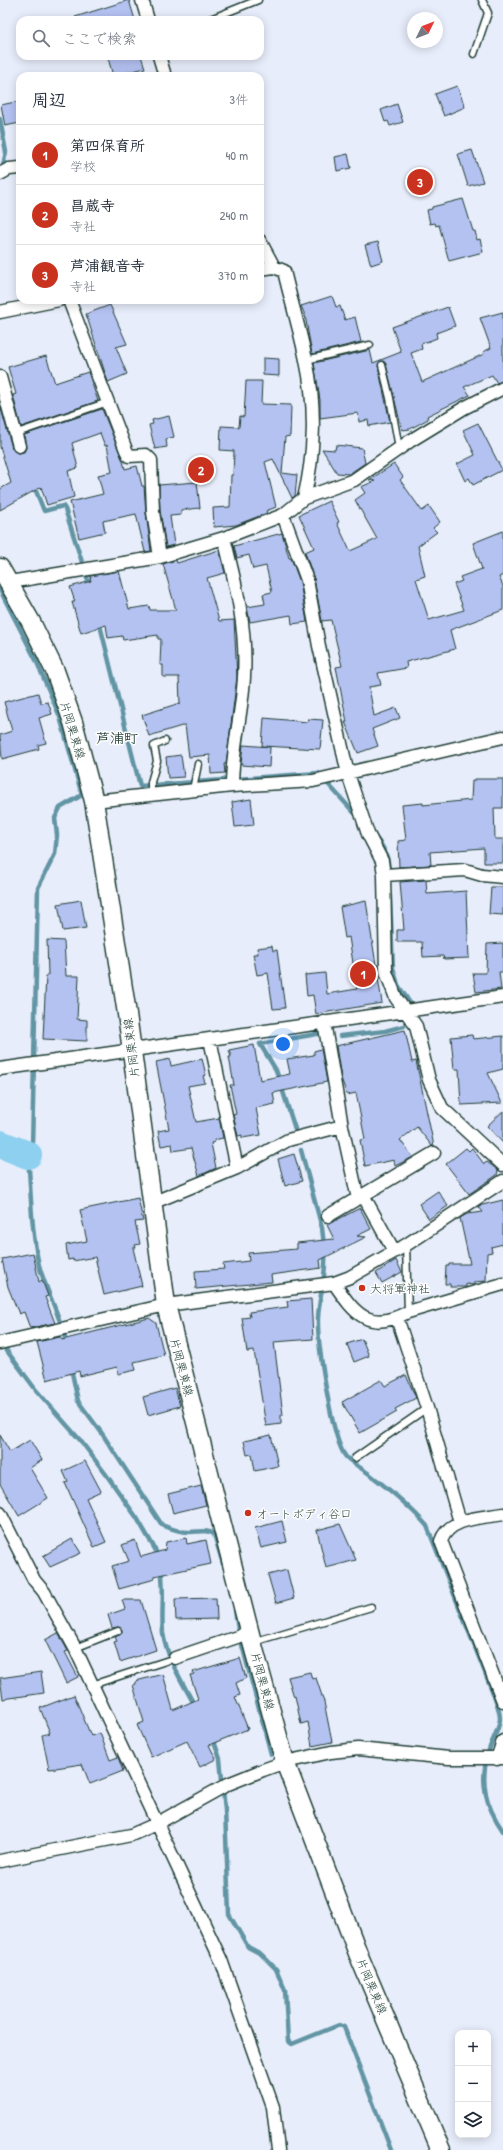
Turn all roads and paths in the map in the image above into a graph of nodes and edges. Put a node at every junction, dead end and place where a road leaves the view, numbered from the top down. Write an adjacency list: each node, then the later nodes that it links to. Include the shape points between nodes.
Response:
1 (142, 0): 4 (street)
2 (258, 0): 5 (lane)
3 (482, 0): 6 (lane, via 488,13)
4 (147, 16)
5 (218, 16)
6 (474, 54)
7 (160, 60): 8 (street)
8 (163, 72)
9 (16, 168): 10 (street)
10 (0, 174)
11 (264, 248): 12 (street)
12 (274, 267): 13 (street); 18 (street, via 284,271)
13 (264, 268)
14 (39, 304): 16 (street)
15 (71, 304): 22 (street)
16 (0, 312)
17 (370, 345): 18 (lane)
18 (306, 360): 26 (street, via 313,443 311,470)
19 (382, 365): 25 (lane)
20 (0, 377): 23 (street)
21 (503, 388): 25 (street, via 464,408)
22 (108, 402): 23 (lane); 29 (street, via 129,456 146,455 151,460 152,512)
23 (17, 433): 24 (street)
24 (19, 446)
25 (399, 448): 26 (street, via 354,480)
26 (304, 498): 27 (street)
27 (283, 515): 28 (street); 34 (street, via 307,580)
28 (224, 538): 29 (street); 35 (street, via 241,602 244,631 242,706 232,768)
29 (160, 557): 30 (street, via 75,572)
30 (5, 575): 38 (main road, 片岡栗東線, via 55,671)
31 (503, 737): 34 (street)
32 (165, 741): 37 (lane, via 154,746 157,761 151,782)
33 (198, 764): 36 (lane)
34 (348, 774): 35 (street, via 313,781); 39 (street)
35 (232, 785): 36 (street)
36 (193, 789): 37 (street)
37 (151, 794): 38 (street)
38 (94, 801): 45 (main road, 片岡栗東線)
39 (385, 875): 40 (street, via 464,870); 42 (street, via 386,972 396,998)
40 (503, 877)
41 (503, 997): 42 (street)
42 (407, 1012): 43 (street); 49 (street, via 416,1026 429,1080 442,1108)
43 (324, 1022): 44 (street); 47 (street)
44 (210, 1039): 45 (street); 50 (street)
45 (131, 1051): 46 (street); 53 (main road, 片岡栗東線)
46 (0, 1069)
47 (342, 1126): 50 (street, via 288,1140); 52 (street)
48 (434, 1153): 52 (street)
49 (503, 1165)
50 (237, 1168): 53 (street)
51 (503, 1181): 55 (street)
52 (361, 1197): 54 (street); 56 (street)
53 (152, 1203): 59 (main road, 片岡栗東線)
54 (328, 1216)
55 (406, 1244): 56 (street); 60 (lane)
56 (394, 1251): 57 (street, via 350,1277)
57 (333, 1283): 59 (street); 61 (street, via 350,1307 364,1318 380,1321)
58 (503, 1284): 60 (street)
59 (166, 1305): 62 (street); 70 (main road, 片岡栗東線)
60 (408, 1312): 61 (street)
61 (397, 1318): 63 (street)
62 (0, 1343)
63 (427, 1408): 64 (lane); 67 (street)
64 (355, 1458)
65 (0, 1513): 71 (street, via 34,1580 44,1592)
66 (503, 1514): 67 (street)
67 (460, 1522): 74 (street, via 450,1526 443,1533 441,1541)
68 (371, 1607): 70 (lane)
69 (118, 1631): 71 (lane)
70 (251, 1638): 72 (street); 77 (main road, 片岡栗東線)
71 (75, 1648): 73 (street)
72 (175, 1658): 73 (lane)
73 (92, 1685): 78 (street)
74 (503, 1701)
75 (503, 1741): 76 (street)
76 (499, 1758): 77 (street, via 476,1759 358,1749)
77 (285, 1762): 78 (street, via 228,1784); 81 (main road, 片岡栗東線, via 359,1956)
78 (156, 1824): 79 (street, via 131,1835); 80 (street, via 224,1968 273,2107)
79 (0, 1861)
80 (278, 2150)
81 (441, 2150)

